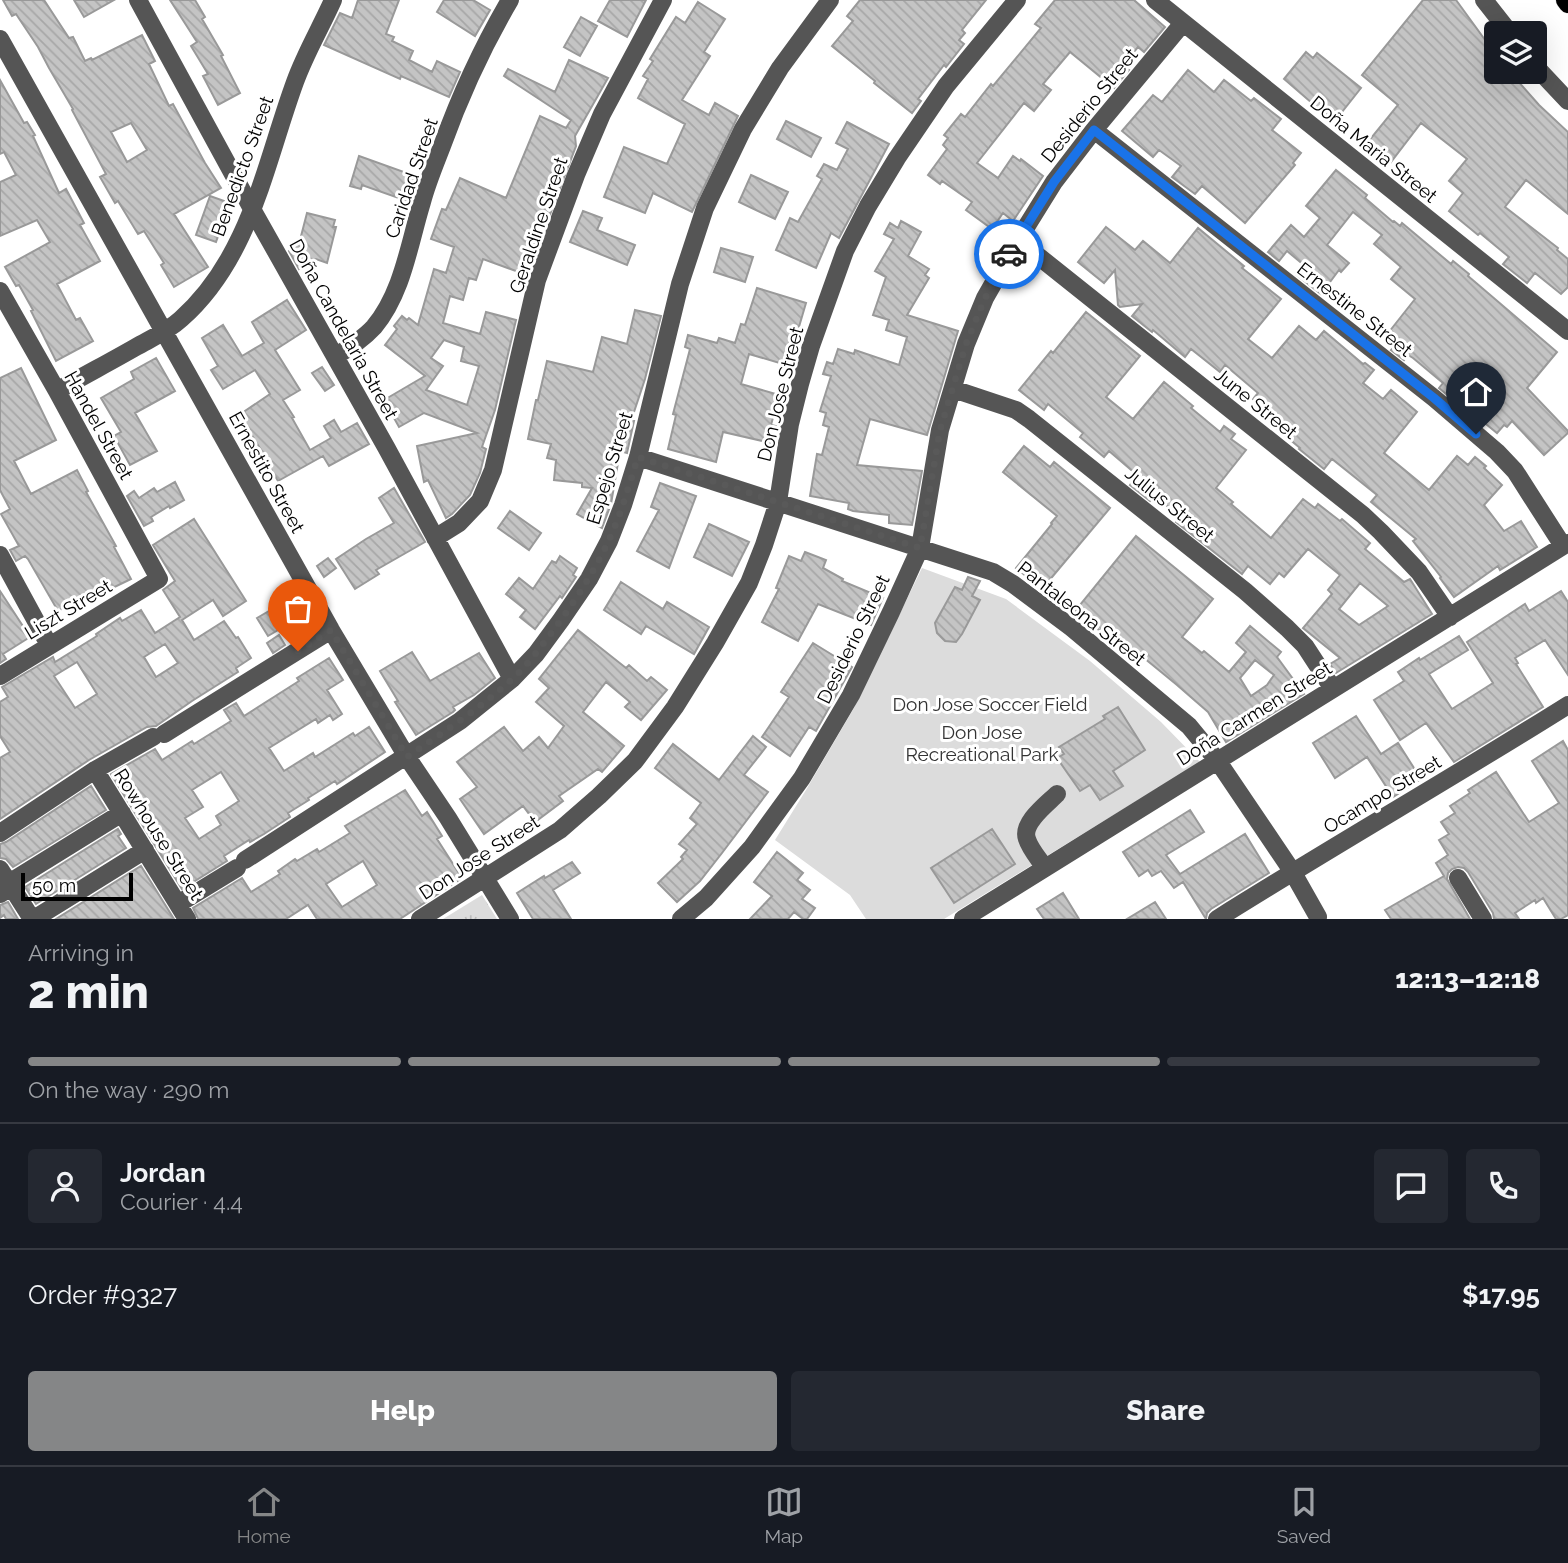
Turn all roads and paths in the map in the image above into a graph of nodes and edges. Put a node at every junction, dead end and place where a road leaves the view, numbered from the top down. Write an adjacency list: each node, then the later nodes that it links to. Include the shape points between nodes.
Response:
1 (138, 0): 15 (street, Doña Candelaria Street)
2 (334, 0): 15 (street, Benedicto Street, via 295,80)
3 (510, 0): 20 (street, Caridad Street, via 442,144 390,304 357,343)
4 (663, 0): 25 (street, Geraldine Street, via 602,114 537,280 494,470 480,501 460,523)
5 (830, 0): 23 (street, Espejo Street, via 779,68 705,208 680,284)
6 (1017, 0): 24 (street, Don Jose Street, via 946,86 897,158 845,250 800,384)
7 (1155, 0): 10 (street, Doña Maria Street)
8 (1484, 0): 9 (street)
9 (1501, 21)
10 (1183, 23): 14 (street, Desiderio Street); 18 (street, Doña Maria Street)
11 (0, 39): 19 (street, Ernestito Street)
12 (1547, 79): 13 (street)
13 (1568, 101)
14 (1094, 130): 16 (street, Desiderio Street); 26 (street, Ernestine Street, via 1497,452)
15 (252, 209): 19 (street, Benedicto Street, via 240,240 205,295); 20 (street, Doña Candelaria Street)
16 (1017, 240): 21 (street, Desiderio Street, via 985,298); 30 (street, June Street, via 1363,515 1419,572)
17 (0, 291): 22 (street, Handel Street)
18 (1568, 331)
19 (164, 332): 22 (street, Benedicto Street); 31 (street, Ernestito Street)
20 (336, 356): 25 (street, Doña Candelaria Street)
21 (953, 389): 27 (street, Desiderio Street, via 940,430); 35 (street, Julius Street, via 1016,410 1029,419 1287,628)
22 (57, 391): 29 (street, Handel Street)
23 (638, 457): 24 (street, Pantaleona Street); 34 (street, Espejo Street, via 609,541 589,579)
24 (778, 502): 27 (street, Pantaleona Street); 47 (street, Don Jose Street, via 749,583 675,707 635,761 560,830)
25 (435, 538): 34 (street, Doña Candelaria Street)
26 (1566, 544): 30 (street, Doña Carmen Street)
27 (920, 548): 38 (street, Pantaleona Street, via 993,572 1013,584 1189,726); 54 (street, Desiderio Street, via 851,695 802,778 752,847)
28 (0, 555): 32 (street)
29 (159, 579): 32 (street, Liszt Street)
30 (1450, 617): 35 (street, Doña Carmen Street)
31 (331, 630): 37 (street, Ernestito Street); 39 (street)
32 (50, 645): 33 (street, Liszt Street)
33 (0, 676)
34 (512, 679): 37 (street, Espejo Street)
35 (1334, 688): 38 (street, Doña Carmen Street)
36 (1568, 705): 45 (street, Ocampo Street)
37 (407, 757): 47 (street, Ernestito Street); 49 (street, Espejo Street, via 241,864)
38 (1217, 760): 44 (street, Doña Carmen Street); 45 (street, Pantaleona Street)
39 (95, 770): 41 (street, Rowhouse Street); 42 (street)
40 (1057, 794): 44 (street, via 1027,829 1026,838)
41 (122, 813): 43 (street, Rowhouse Street); 48 (street)
42 (0, 833)
43 (145, 850): 49 (street, Rowhouse Street); 51 (street)
44 (1045, 868): 55 (street, Doña Carmen Street)
45 (1293, 872): 50 (street, Pantaleona Street); 56 (street, Ocampo Street)
46 (1458, 878): 57 (street)
47 (486, 879): 52 (street, Don Jose Street); 53 (street, Ernestito Street)
48 (3, 882): 51 (street)
49 (183, 912)
50 (1318, 917)
51 (33, 919)
52 (420, 919)
53 (510, 919)
54 (681, 919)
55 (962, 919)
56 (1217, 919)
57 (1483, 919)

